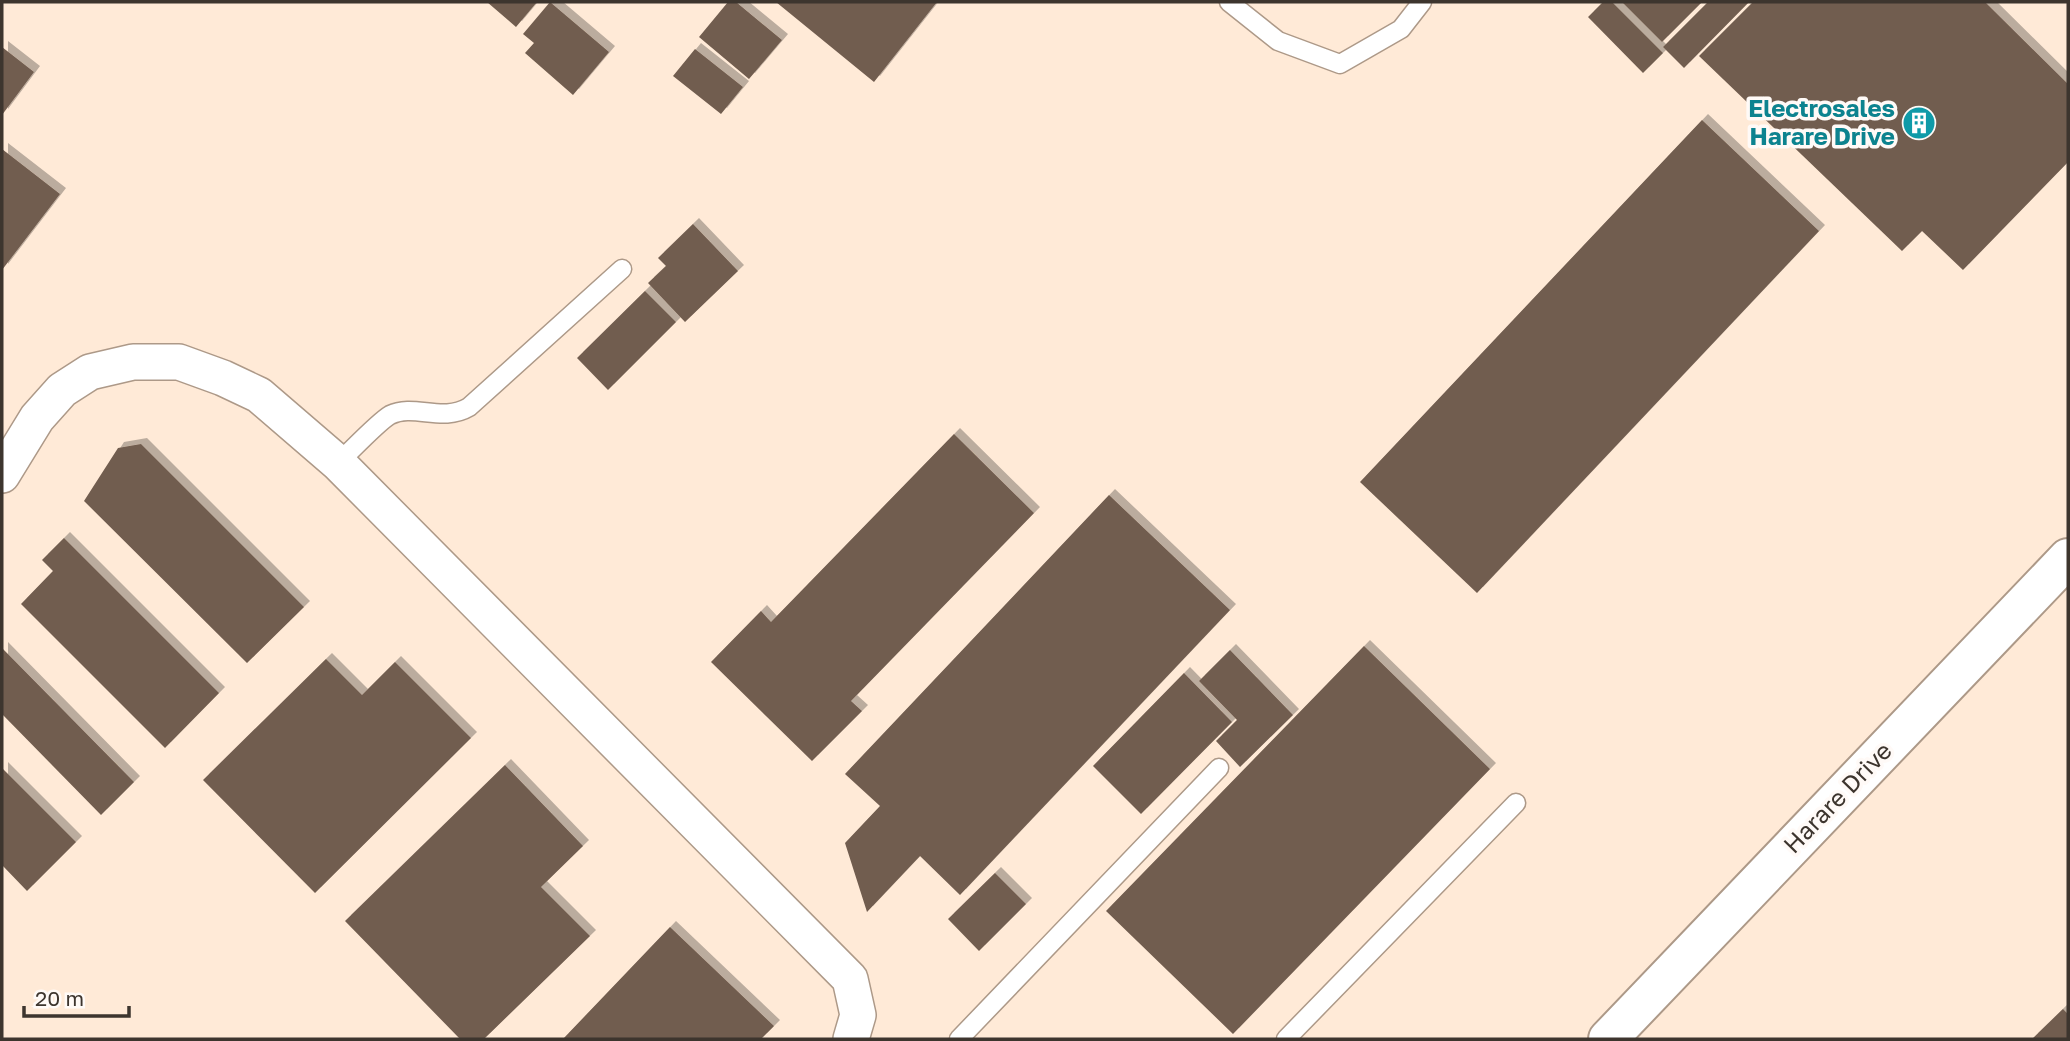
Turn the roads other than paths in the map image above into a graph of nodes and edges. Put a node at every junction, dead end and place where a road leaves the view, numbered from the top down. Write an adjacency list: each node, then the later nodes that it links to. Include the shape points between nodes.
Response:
1 (1229, 2): 2 (lane, via 1278,41 1340,64 1401,29)
2 (1422, 2)
3 (622, 269): 4 (lane, via 469,407 442,415 405,411 389,416)
4 (338, 463): 5 (street, via 259,395 223,377 179,362 133,362 90,373 62,390 37,418); 9 (street, via 850,979 858,1015)
5 (2, 475)
6 (2068, 558): 12 (main road, Harare Drive)
7 (1219, 768): 10 (lane)
8 (1516, 803): 11 (lane)
9 (851, 1039)
10 (959, 1039)
11 (1286, 1039)
12 (1608, 1039)

